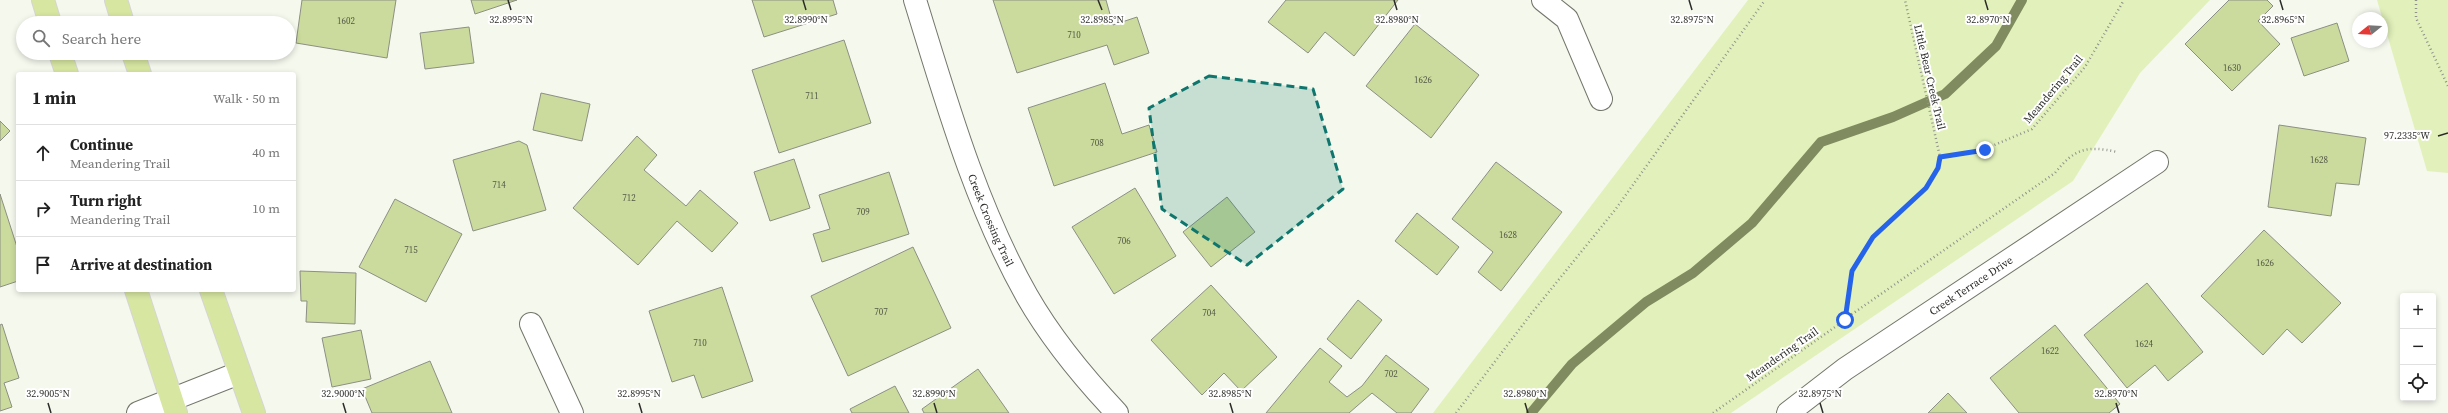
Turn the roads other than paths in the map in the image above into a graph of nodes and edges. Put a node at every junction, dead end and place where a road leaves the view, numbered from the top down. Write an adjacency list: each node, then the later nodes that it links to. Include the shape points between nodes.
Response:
1 (43, 0): 5 (main road)
2 (116, 0): 6 (main road)
3 (914, 0): 21 (street, Creek Crossing Trail, via 961,145 999,241 1027,297 1063,350)
4 (1542, 0): 11 (street, via 1567,19)
5 (48, 16)
6 (121, 16)
7 (62, 60): 9 (main road)
8 (135, 60): 10 (main road)
9 (66, 72)
10 (139, 72)
11 (1601, 99)
12 (2157, 162): 22 (street, Creek Terrace Drive, via 1845,369)
13 (137, 292): 17 (main road)
14 (212, 292): 16 (main road)
15 (531, 324): 20 (street)
16 (239, 374): 17 (street); 19 (main road)
17 (174, 406): 18 (street)
18 (138, 413)
19 (254, 413)
20 (572, 413)
21 (1117, 413)
22 (1788, 413)

